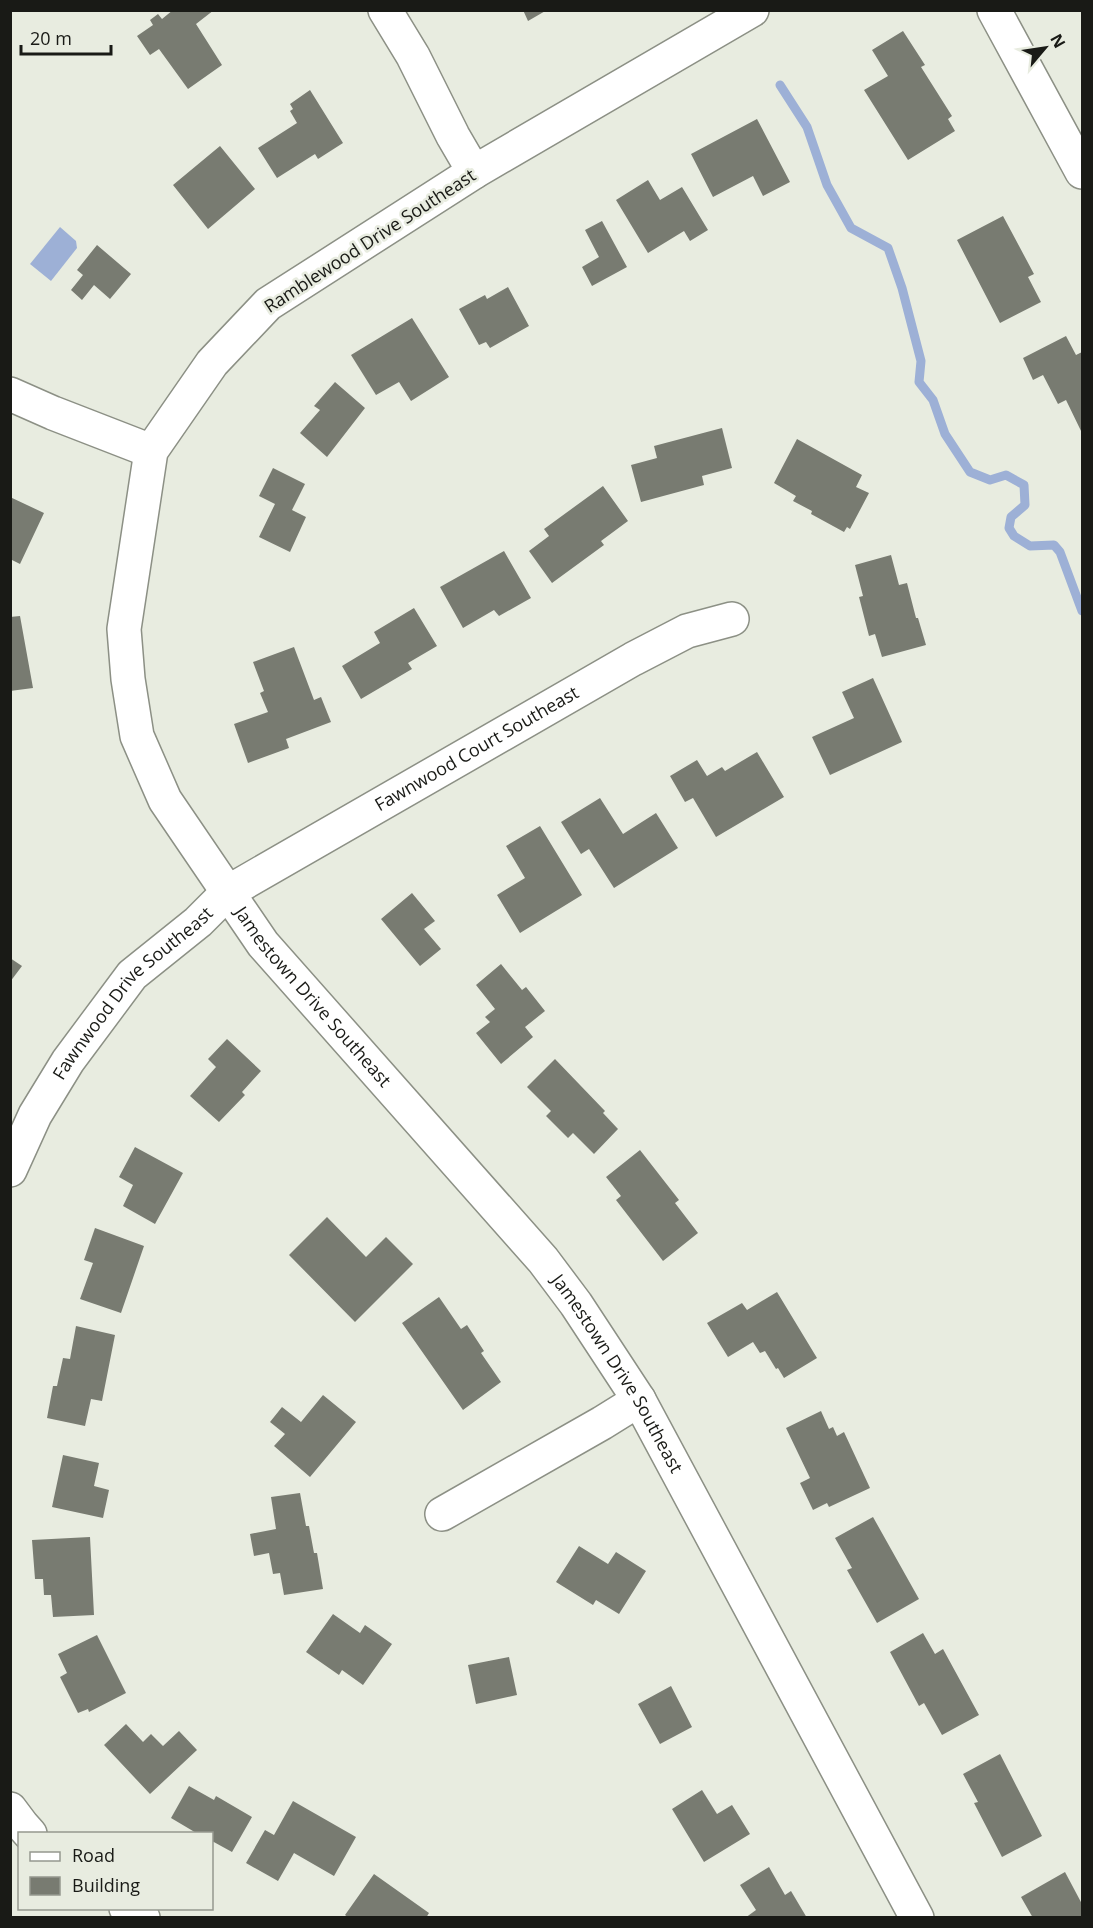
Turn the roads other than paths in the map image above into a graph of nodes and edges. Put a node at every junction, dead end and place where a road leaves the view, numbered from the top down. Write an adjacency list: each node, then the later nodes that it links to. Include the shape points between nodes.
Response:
1 (385, 10): 4 (street)
2 (752, 10): 4 (street, Ramblewood Drive Southeast)
3 (994, 10): 5 (street)
4 (474, 172): 7 (street, Ramblewood Drive Southeast, via 268,304 212,363)
5 (1083, 172)
6 (10, 394): 7 (street)
7 (151, 451): 9 (street, Ramblewood Drive Southeast, via 124,629)
8 (732, 618): 10 (street, Fawnwood Court Southeast, via 687,631 633,658)
9 (130, 695): 10 (street, Fawnwood Drive Southeast, via 137,736 165,800)
10 (228, 892): 11 (street, Fawnwood Drive Southeast, via 198,922 132,975 68,1061 35,1115); 12 (street, Jamestown Drive Southeast, via 263,944 543,1260)
11 (10, 1170)
12 (639, 1401): 13 (street); 16 (street, Jamestown Drive Southeast)
13 (442, 1514)
14 (10, 1809): 15 (street)
15 (29, 1832)
16 (917, 1917)

